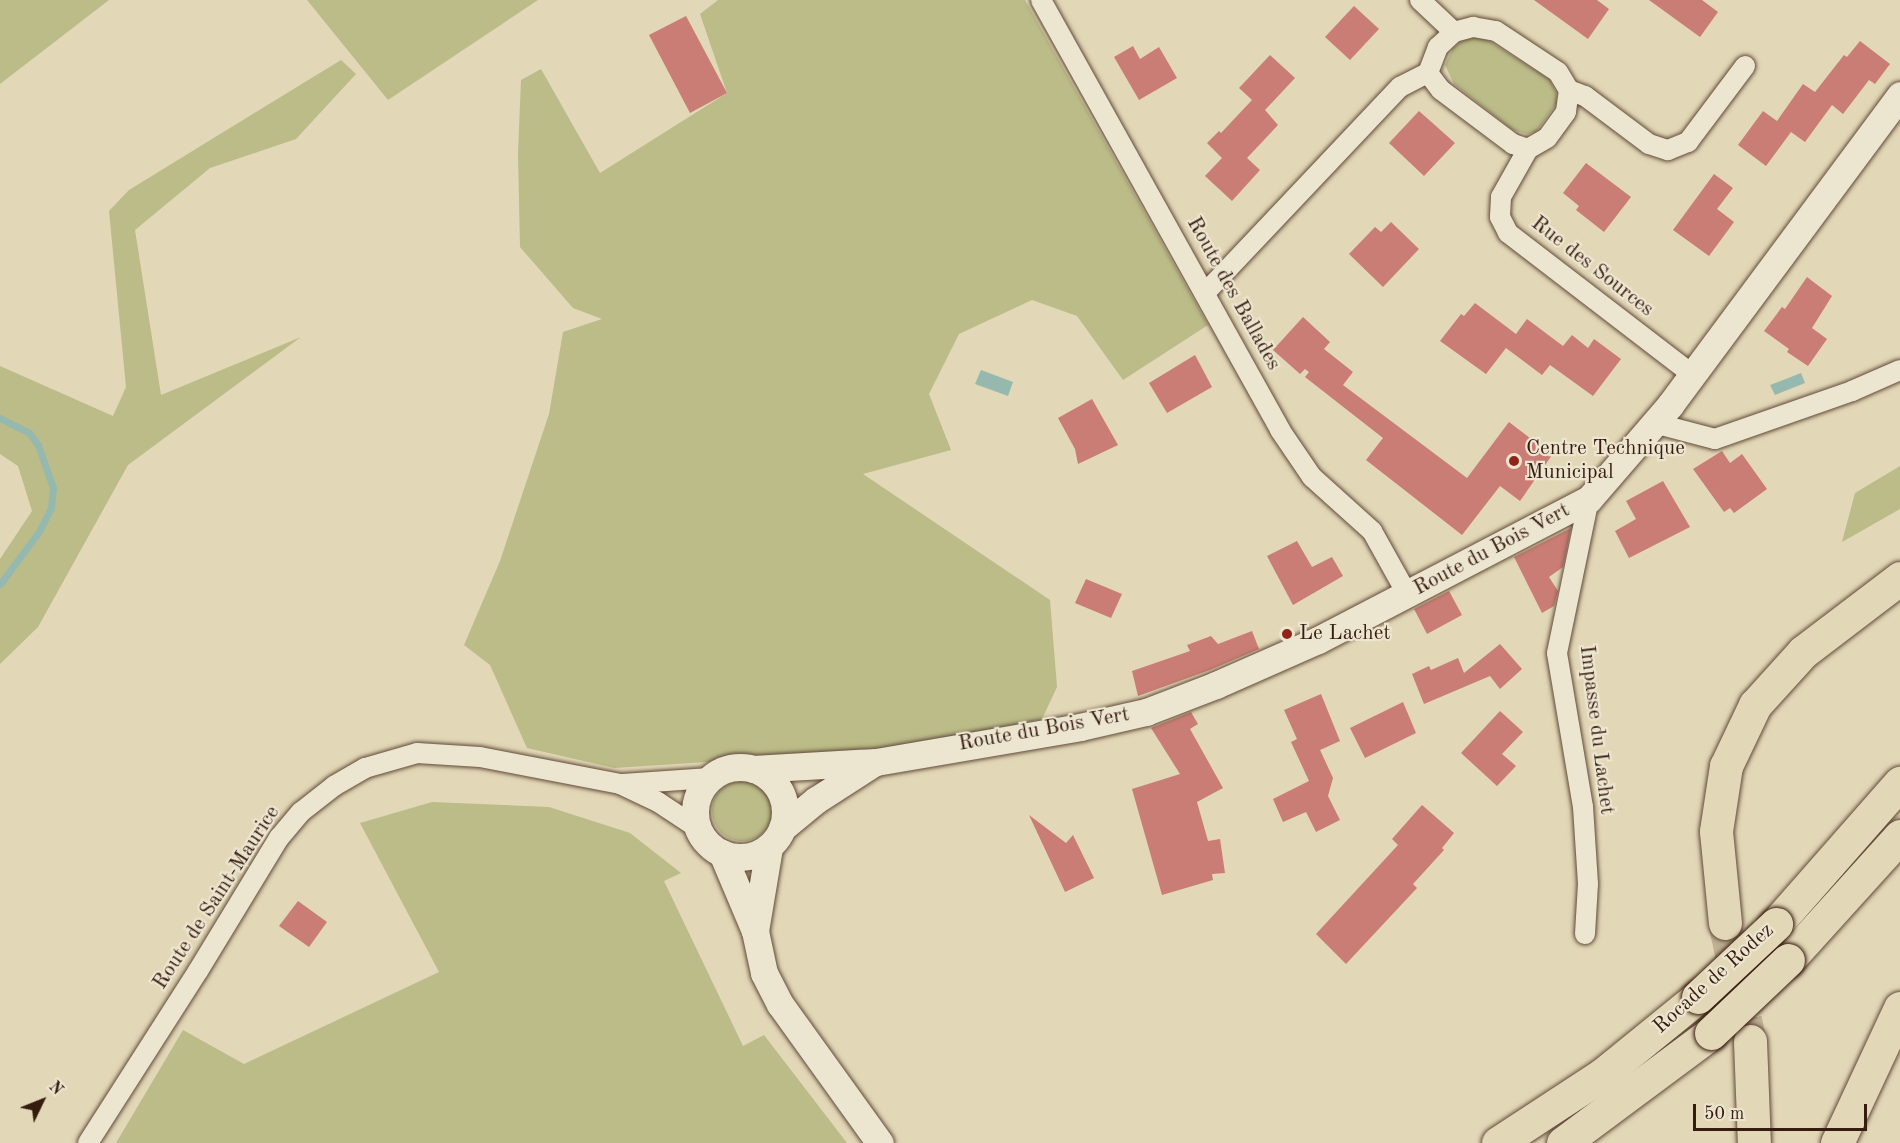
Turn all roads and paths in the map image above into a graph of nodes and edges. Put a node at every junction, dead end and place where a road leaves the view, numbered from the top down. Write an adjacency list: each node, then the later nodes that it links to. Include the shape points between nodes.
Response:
1 (1041, 0): 9 (street, Route des Ballades)
2 (1420, 0): 3 (street)
3 (1454, 32): 5 (street, via 1438,47); 6 (street, via 1473,27 1497,32 1558,72)
4 (1745, 66): 6 (street, via 1688,142 1668,150 1649,144 1585,96)
5 (1428, 72): 8 (street, via 1441,90 1513,144); 9 (street, via 1400,87)
6 (1569, 90): 8 (street, Rue des Sources, via 1566,112 1547,138)
7 (1900, 95): 11 (street, Route du Bois Vert)
8 (1528, 149): 11 (street, Rue des Sources, via 1501,197 1500,217 1508,233)
9 (1206, 292): 15 (street, Route des Ballades, via 1280,430 1312,477 1372,531)
10 (1900, 370): 12 (street, via 1715,439)
11 (1692, 374): 12 (street, Route du Bois Vert)
12 (1654, 423): 13 (street, Route du Bois Vert)
13 (1589, 499): 15 (street, Route du Bois Vert); 27 (street, Impasse du Lachet, via 1557,653 1583,807 1588,884)
14 (1900, 578): 25 (highway, via 1803,652 1755,705 1726,766 1716,831)
15 (1407, 594): 16 (street, Route du Bois Vert, via 1318,640 1146,712)
16 (876, 762): 17 (street); 23 (street, via 816,800)
17 (753, 769): 18 (street, via 738,767); 23 (street, via 777,785 783,799 785,814)
18 (711, 778): 20 (street, Route de Saint-Maurice); 21 (street, via 697,801)
19 (1900, 783): 32 (highway, Rocade de Rodez, bridge, via 1776,924 1698,997 1602,1075)
20 (620, 784): 21 (street, Route de Saint-Maurice, via 658,802); 30 (street, Route de Saint-Maurice, via 480,757 417,753 365,768 334,786 302,812 279,838)
21 (699, 829): 24 (street, via 712,847)
22 (1900, 836): 33 (highway, Rocade de Rodez, bridge, via 1788,960 1711,1034)
23 (776, 838): 24 (street, via 746,856); 26 (street)
24 (722, 853): 26 (street)
25 (1725, 923)
26 (755, 931): 31 (street, via 764,973 780,1004)
27 (1586, 934)
28 (1900, 1008): 35 (highway)
29 (1750, 1041): 34 (highway)
30 (88, 1143)
31 (880, 1143)
32 (1498, 1143)
33 (1563, 1143)
34 (1754, 1143)
35 (1837, 1143)

